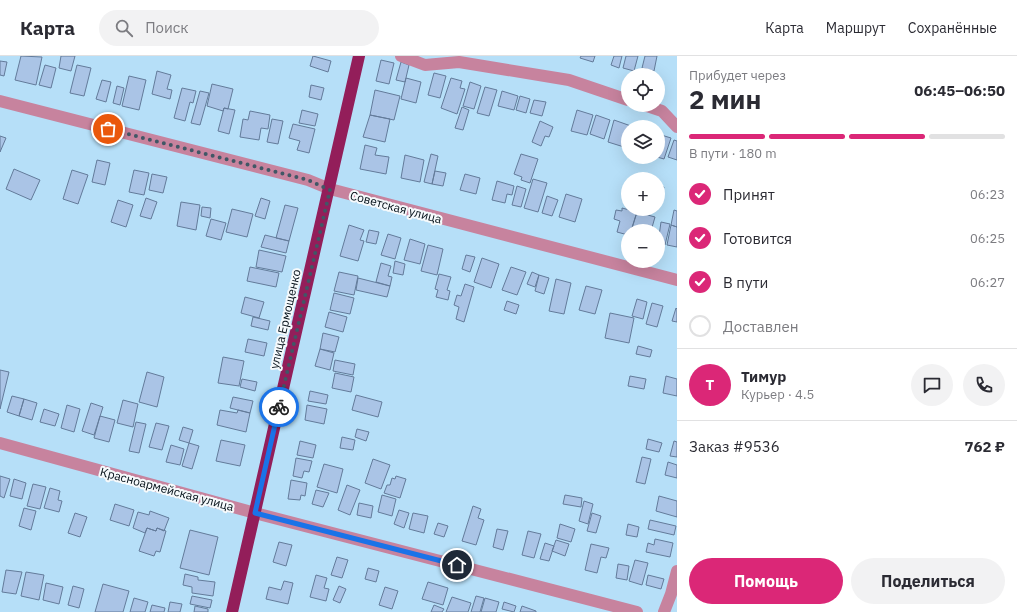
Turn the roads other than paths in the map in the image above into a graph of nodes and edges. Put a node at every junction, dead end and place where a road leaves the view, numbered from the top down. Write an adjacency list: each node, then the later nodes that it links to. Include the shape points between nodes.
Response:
1 (360, 56): 7 (highway, улица Ермощенко)
2 (401, 56): 3 (street, via 425,65 459,62 569,80)
3 (621, 98)
4 (0, 101): 7 (street, Советская улица, via 308,180)
5 (663, 112): 6 (street)
6 (677, 127)
7 (330, 190): 8 (street, Советская улица); 10 (highway, улица Ермощенко)
8 (677, 280)
9 (0, 443): 10 (street, Красноармейская улица)
10 (255, 513): 12 (highway, улица Ермощенко); 13 (street, Красноармейская улица)
11 (677, 571): 14 (street)
12 (232, 612)
13 (637, 612)
14 (664, 612)

